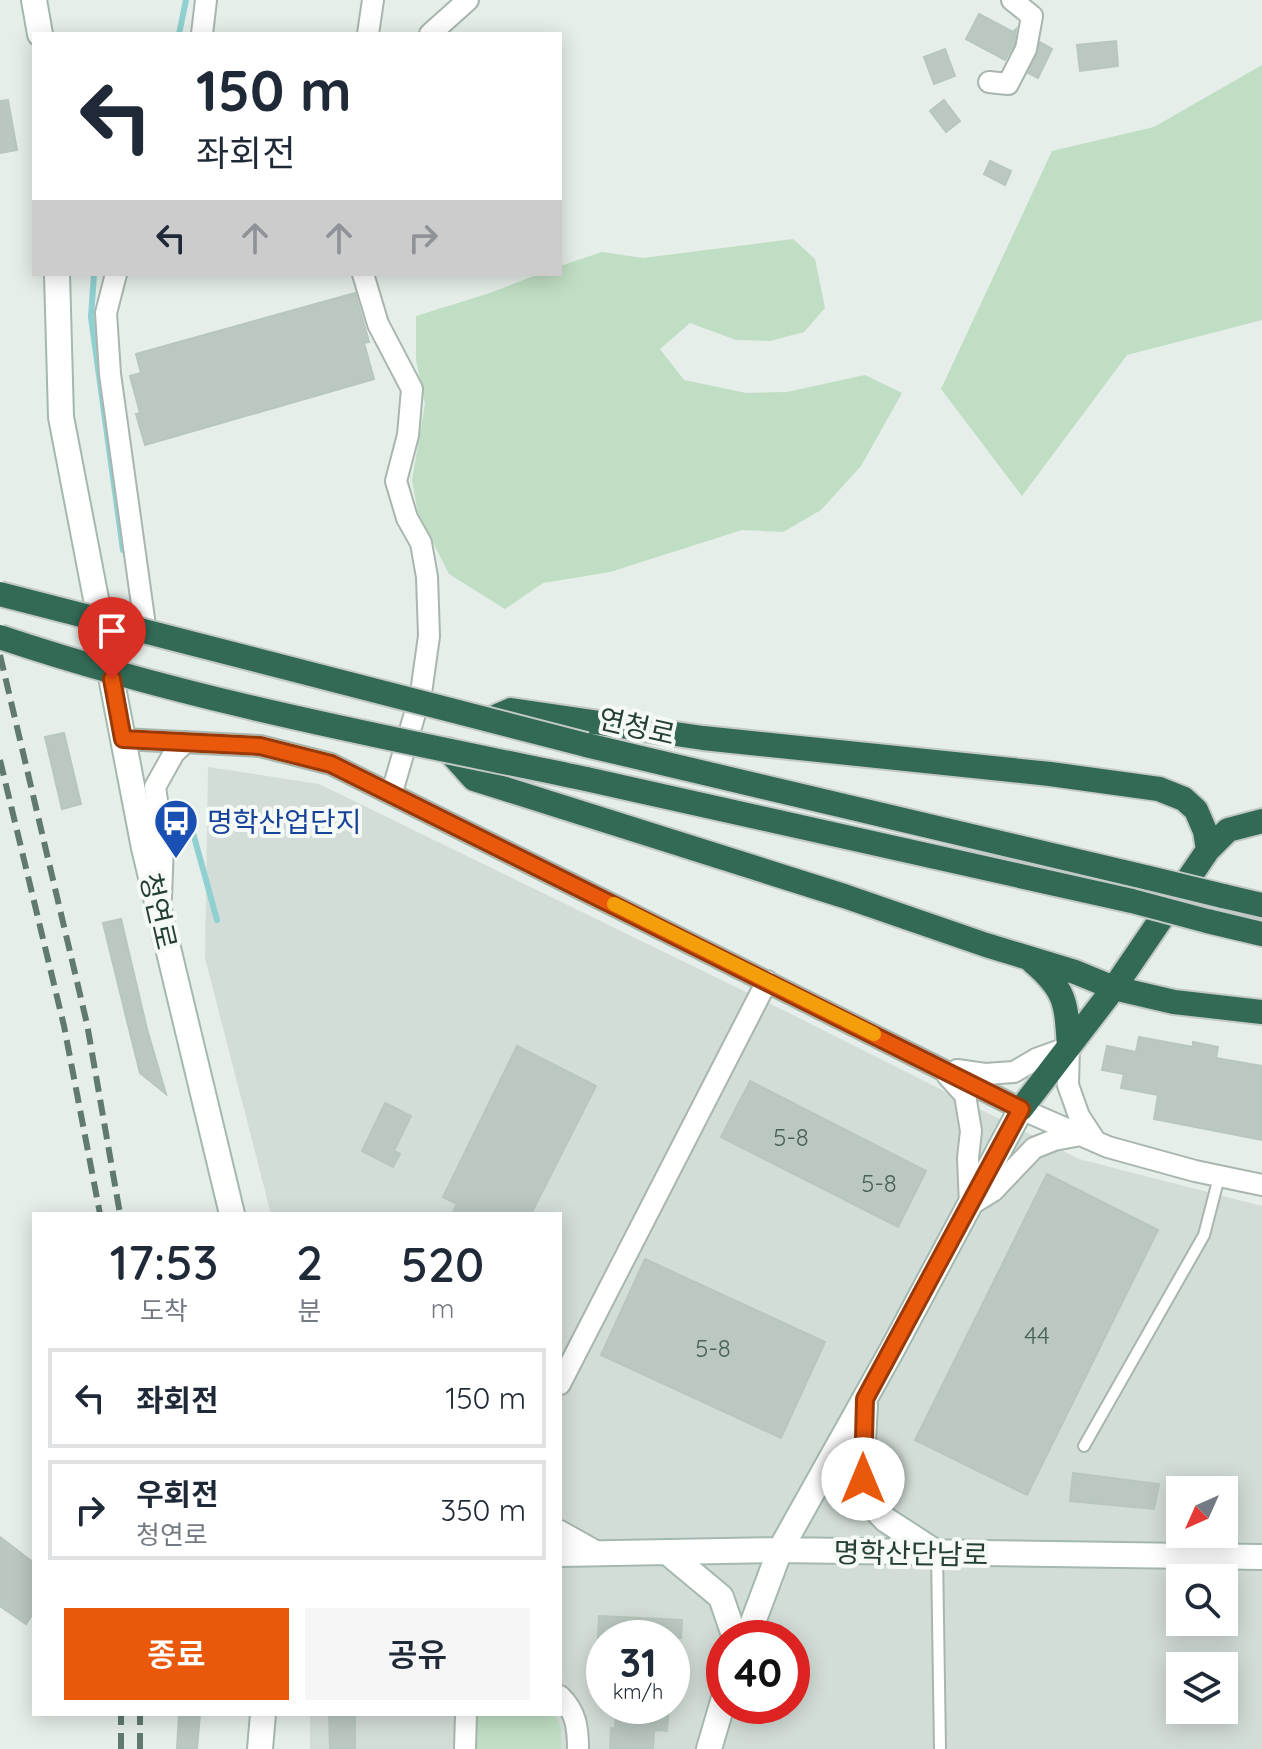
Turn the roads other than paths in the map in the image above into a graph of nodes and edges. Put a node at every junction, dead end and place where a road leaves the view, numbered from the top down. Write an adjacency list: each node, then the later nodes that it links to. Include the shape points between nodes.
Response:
1 (34, 0): 6 (street)
2 (206, 0): 7 (street)
3 (373, 0): 8 (street)
4 (1012, 0): 10 (street, via 1032,16 1026,49 1008,84)
5 (475, 2): 9 (street)
6 (40, 32)
7 (202, 32)
8 (368, 32)
9 (433, 32)
10 (989, 82)
11 (57, 276): 18 (street, 청연로, via 61,417)
12 (115, 276): 15 (street, via 106,313 110,374)
13 (364, 276): 21 (street, via 378,324 412,389 396,481 421,543 427,577 429,636 421,693)
14 (0, 594): 15 (highway, 연청로, bridge)
15 (146, 633): 17 (highway, 연청로, bridge, via 488,720)
16 (0, 637): 20 (highway, bridge, via 165,685)
17 (587, 734): 23 (highway, via 703,738 1159,789 1196,810); 24 (highway, 연청로, bridge)
18 (123, 739): 19 (street); 25 (street, 청연로)
19 (186, 742): 21 (street, via 260,746 331,764); 25 (street, via 155,787 163,843)
20 (448, 750): 26 (highway, bridge); 27 (highway, via 474,779)
21 (392, 792): 28 (street)
22 (1262, 821): 23 (highway, via 1228,830)
23 (1208, 850): 29 (highway)
24 (1262, 905)
25 (160, 917): 39 (street, 청연로)
26 (1262, 934)
27 (1028, 958): 29 (highway); 32 (highway, via 1053,979 1066,1004)
28 (767, 981): 33 (street); 40 (street)
29 (1114, 988): 30 (highway); 32 (highway)
30 (1167, 1000): 31 (highway); 32 (highway, via 1107,1016)
31 (1262, 1012)
32 (1069, 1047): 33 (street, via 1014,1072); 34 (highway); 35 (street, via 1068,1085)
33 (942, 1069): 34 (street); 38 (street, via 965,1095 971,1131)
34 (1021, 1109): 35 (street); 38 (street)
35 (1089, 1139): 36 (street); 38 (street, via 1054,1140 1034,1148 993,1191)
36 (1219, 1177): 37 (street); 42 (lane, via 1204,1235)
37 (1262, 1185)
38 (970, 1205): 41 (street)
39 (232, 1212)
40 (562, 1380)
41 (865, 1399): 44 (street); 46 (street, via 864,1497 886,1520)
42 (1084, 1446)
43 (562, 1532): 48 (street)
44 (780, 1550): 45 (street, 명학산단남로); 46 (street, 명학산단남로); 51 (street)
45 (667, 1552): 48 (street, 명학산단남로); 50 (street, via 721,1597)
46 (937, 1553): 49 (street, 명학산단남로); 60 (lane)
47 (562, 1554): 48 (street, 명학산단남로)
48 (601, 1554)
49 (1262, 1557)
50 (729, 1620)
51 (754, 1620)
52 (562, 1698): 58 (street, via 572,1707)
53 (263, 1716): 56 (street)
54 (466, 1716): 57 (street)
55 (716, 1724): 59 (street)
56 (260, 1749)
57 (465, 1749)
58 (578, 1749)
59 (709, 1749)
60 (940, 1749)

